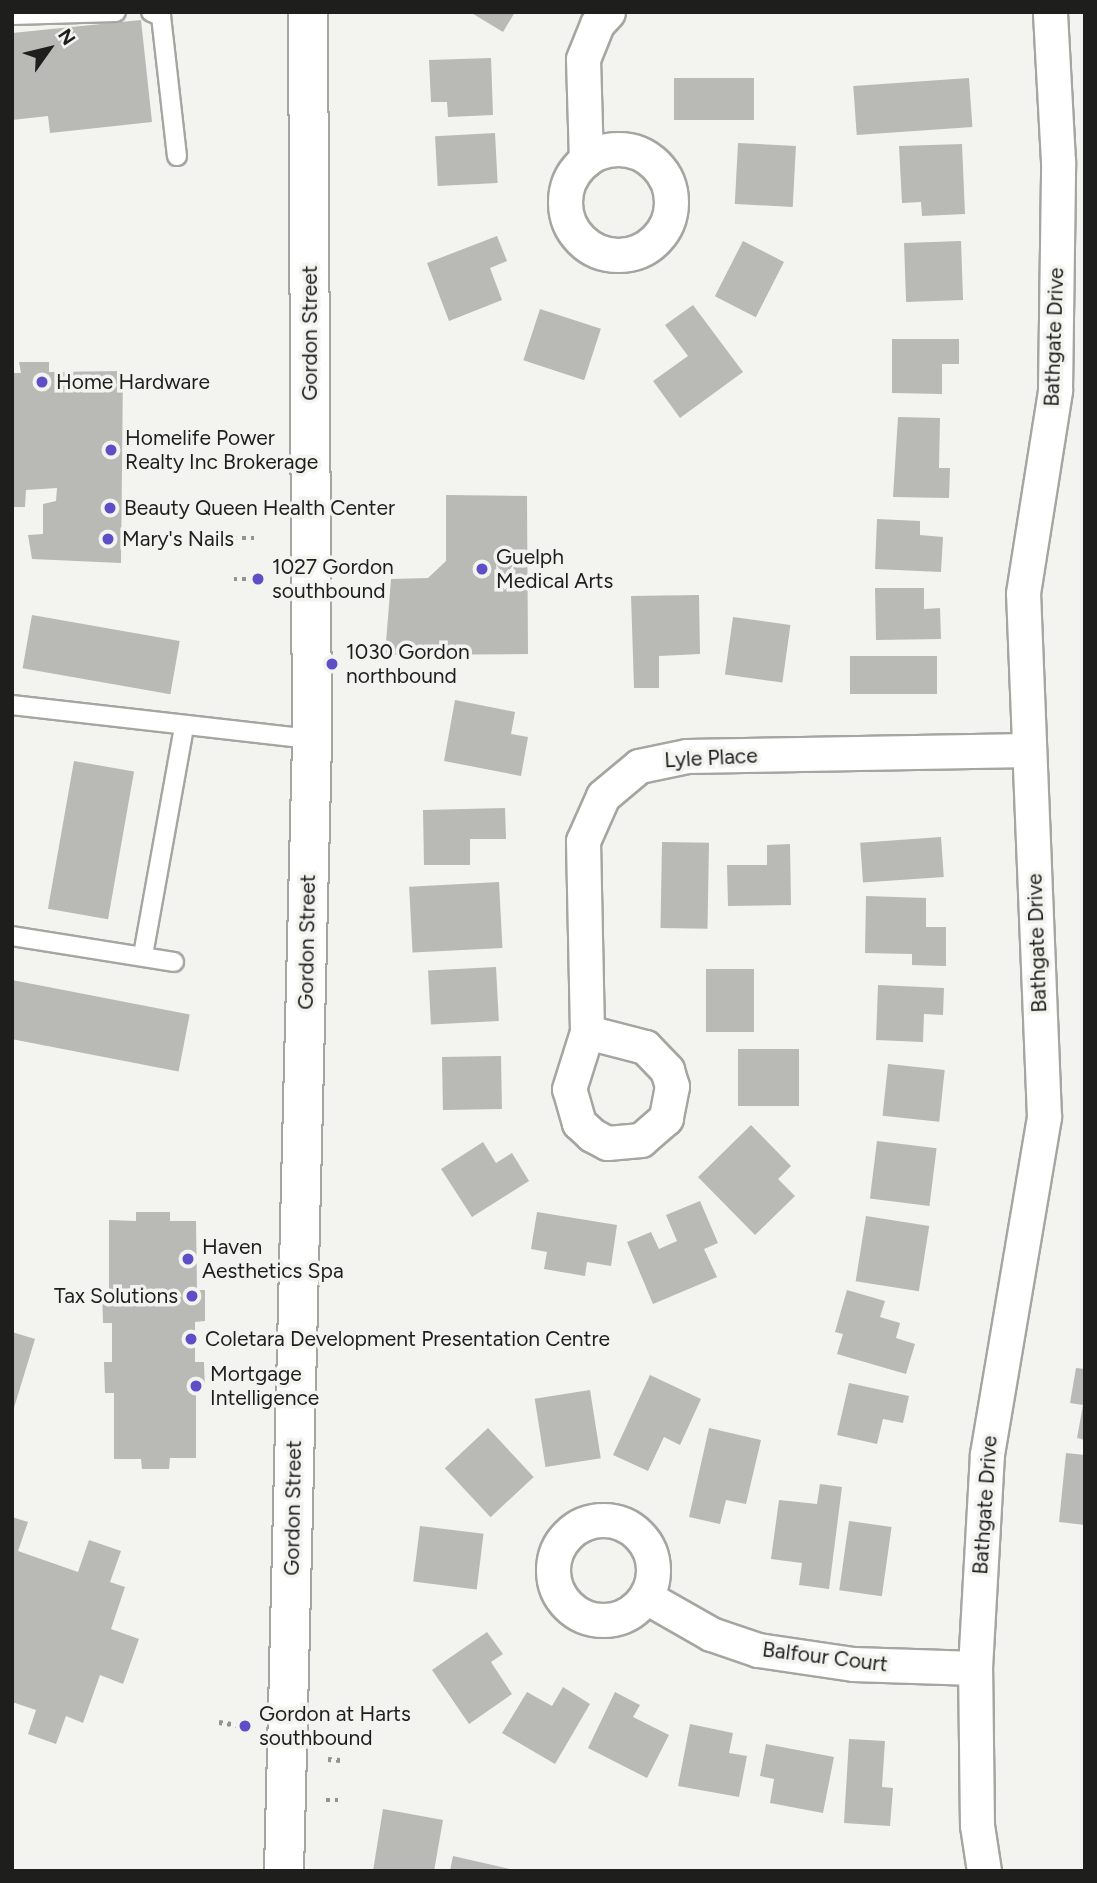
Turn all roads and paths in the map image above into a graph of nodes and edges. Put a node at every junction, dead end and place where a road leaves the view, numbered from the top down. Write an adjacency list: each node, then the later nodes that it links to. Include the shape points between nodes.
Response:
1 (116, 12): 6 (lane)
2 (151, 12): 7 (lane, via 161,16)
3 (309, 12): 15 (main road, Gordon Street)
4 (608, 12): 8 (street, via 591,35 583,59)
5 (1050, 12): 16 (street, Bathgate Drive, via 1058,161 1055,390 1023,593)
6 (12, 15)
7 (177, 156)
8 (586, 160)
9 (234, 538): 10 (path)
10 (257, 538)
11 (234, 579): 12 (path)
12 (258, 579)
13 (12, 705): 14 (lane)
14 (184, 726): 15 (lane); 18 (lane)
15 (312, 739): 29 (main road, Gordon Street)
16 (1029, 750): 20 (street, Lyle Place, via 687,755 639,766 603,796 583,841); 22 (street, Bathgate Drive, via 1044,1117 986,1454)
17 (12, 936): 18 (lane)
18 (143, 956): 19 (lane)
19 (174, 962)
20 (587, 1032)
21 (646, 1597): 22 (street, Balfour Court, via 711,1634 758,1650 853,1664)
22 (975, 1668): 30 (street, Bathgate Drive, via 977,1825)
23 (219, 1722): 24 (path)
24 (245, 1726)
25 (328, 1759): 26 (path)
26 (341, 1760)
27 (326, 1800): 28 (path)
28 (338, 1800)
29 (284, 1871)
30 (984, 1871)

